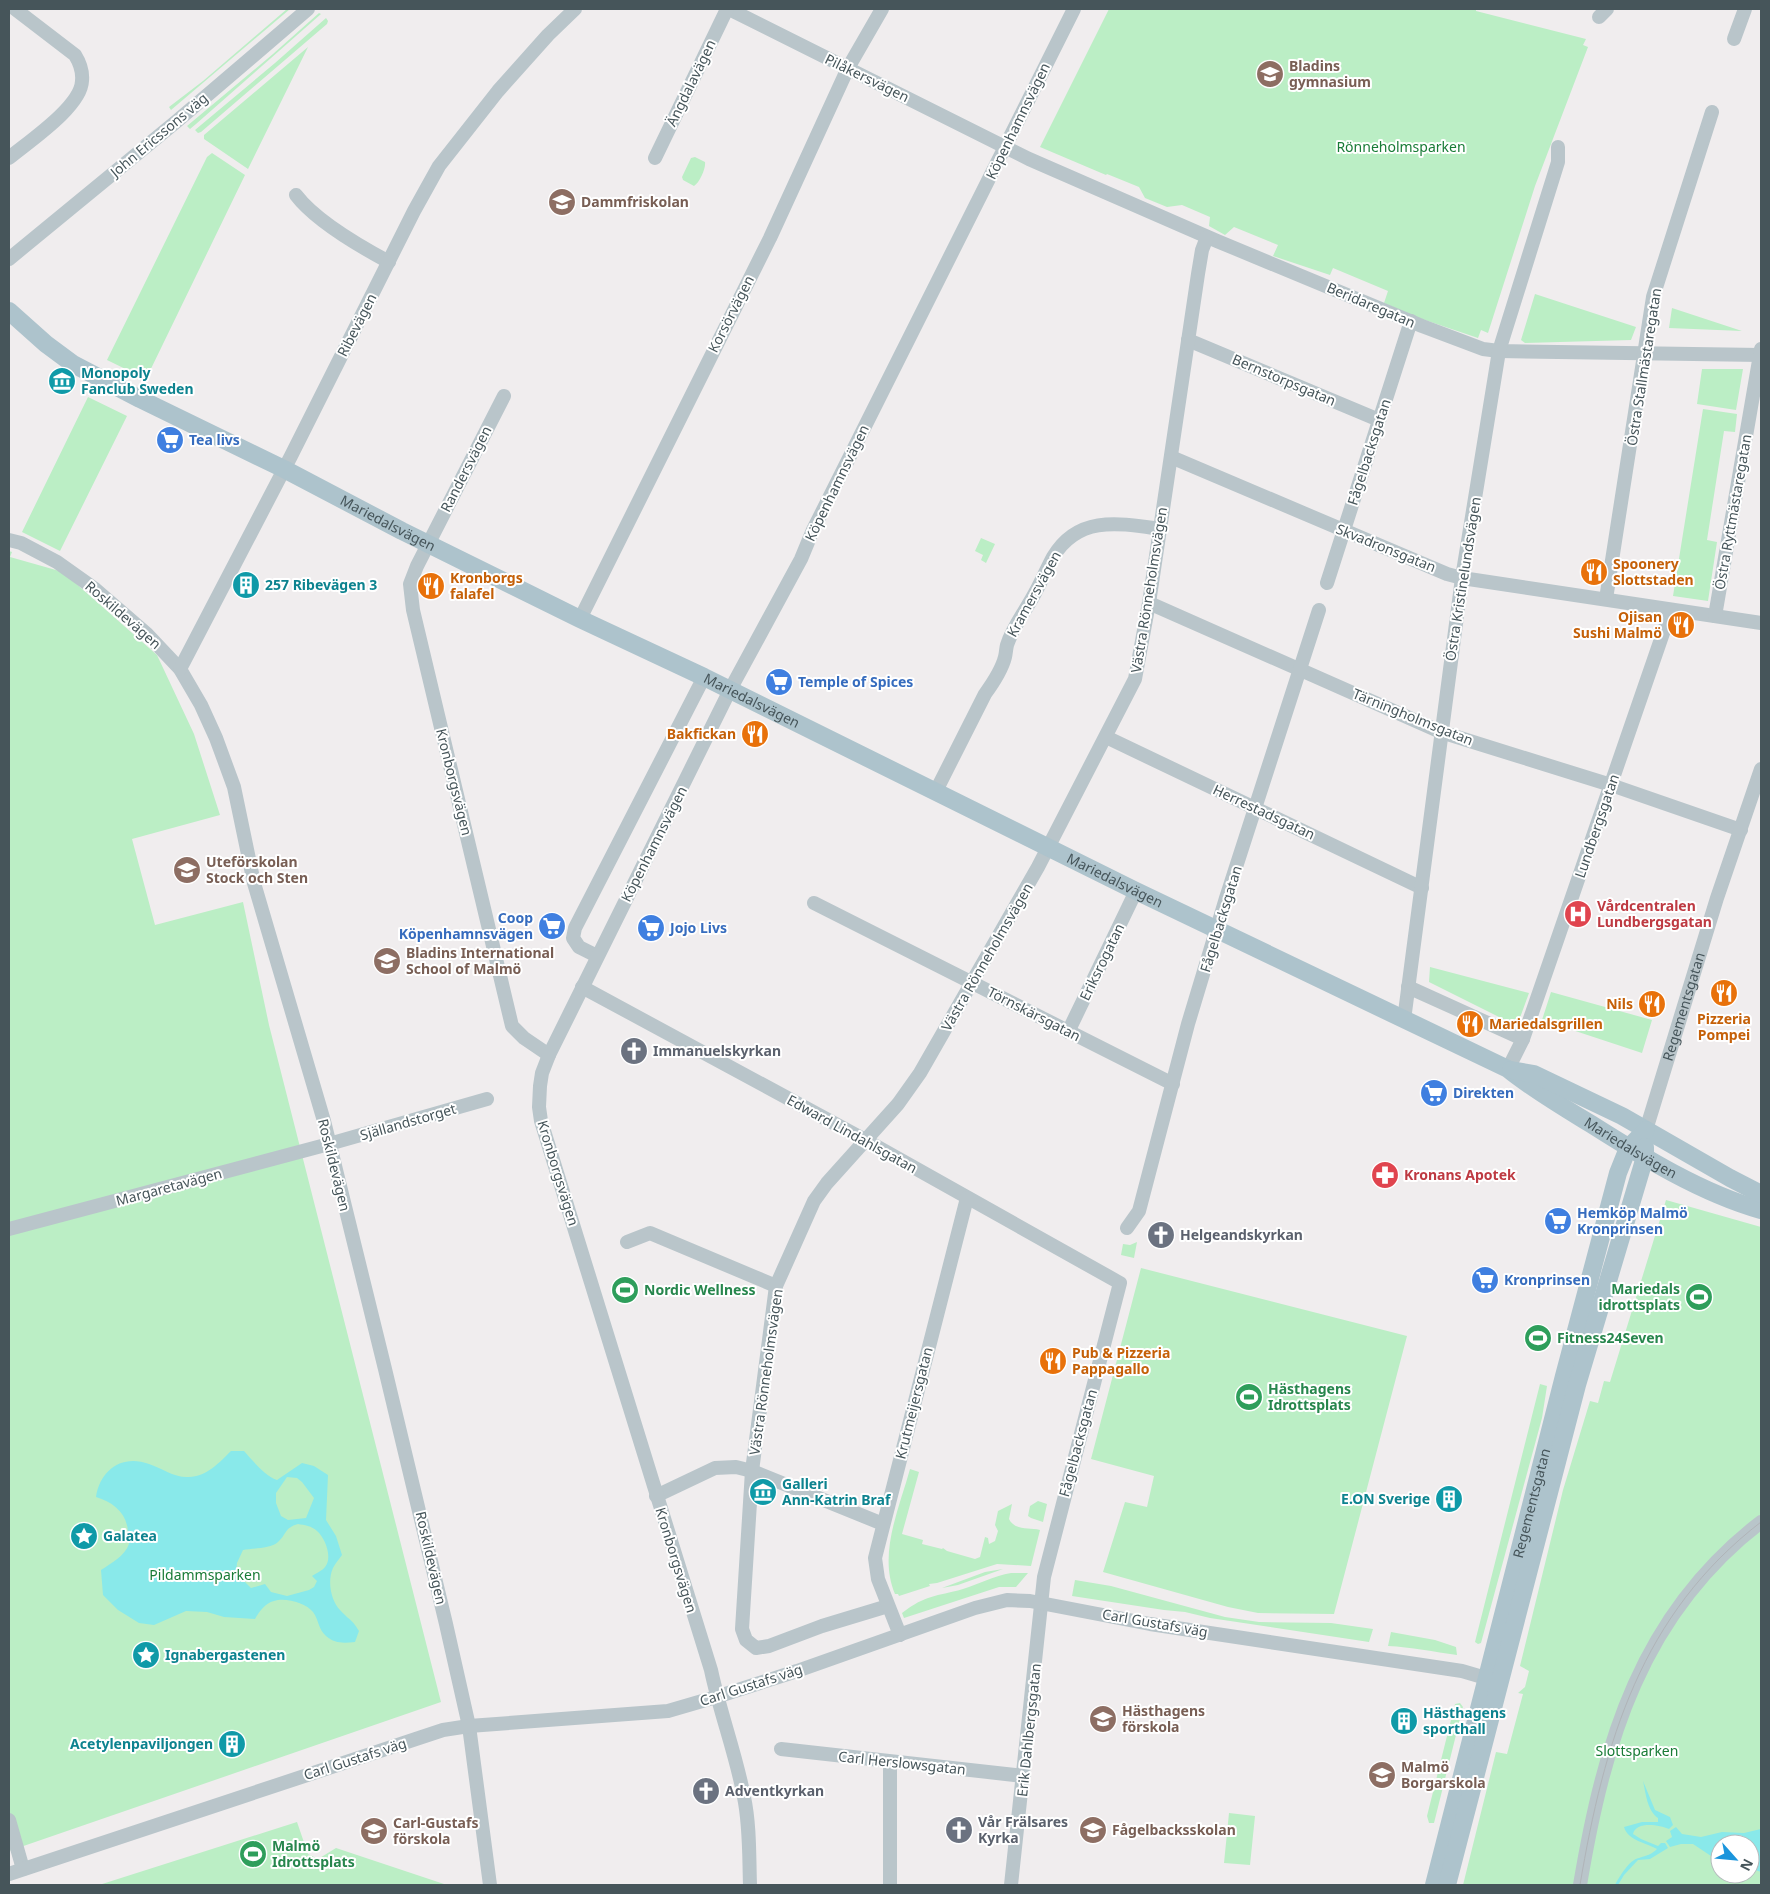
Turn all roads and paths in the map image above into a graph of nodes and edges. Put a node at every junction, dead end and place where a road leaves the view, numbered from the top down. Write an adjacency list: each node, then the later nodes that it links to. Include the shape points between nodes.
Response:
1 (15, 9): 13 (street, via 76,55 81,64 82,82 70,106)
2 (308, 9): 17 (street, John Ericssons väg)
3 (575, 9): 18 (street, Ribevägen, via 498,91 439,166)
4 (728, 9): 9 (street, Pilåkersvägen); 14 (street, Ängdalavägen)
5 (882, 9): 9 (street, Korsörvägen)
6 (1074, 9): 11 (street, Köpenhamnsvägen)
7 (1745, 9): 8 (street)
8 (1734, 40)
9 (848, 68): 11 (street, Pilåkersvägen); 40 (street, Korsörvägen, via 770,238)
10 (1712, 112): 23 (street, Östra Stallmästaregatan, via 1653,297)
11 (1005, 147): 16 (street, Beridaregatan); 45 (street, Köpenhamnsvägen, via 817,521 801,559)
12 (1558, 147): 22 (street, Östra Kristinelundsvägen, via 1558,162)
13 (9, 158)
14 (655, 158)
15 (296, 196): 18 (street, via 304,206 360,246)
16 (1207, 237): 20 (street, Beridaregatan); 21 (street, Västra Rönneholmsvägen, via 1199,266)
17 (9, 259)
18 (389, 262): 28 (street, Ribevägen)
19 (9, 311): 28 (main road, Mariedalsvägen, via 73,364)
20 (1411, 321): 22 (street, Beridaregatan, via 1483,349); 26 (street, Fågelbacksgatan)
21 (1188, 340): 26 (street, Bernstorpsgatan); 27 (street, Västra Rönneholmsvägen)
22 (1499, 351): 23 (street, Beridaregatan); 33 (street, Östra Kristinelundsvägen)
23 (1645, 352): 24 (street, Beridaregatan); 35 (street, Östra Stallmästaregatan)
24 (1761, 353): 39 (street, Östra Ryttmästaregatan)
25 (504, 396): 32 (street, Randersvägen)
26 (1380, 420): 30 (street, Fågelbacksgatan)
27 (1171, 457): 29 (street, Västra Rönneholmsvägen); 30 (street, Skvadronsgatan)
28 (284, 470): 32 (main road, Mariedalsvägen); 42 (street, Ribevägen)
29 (1160, 529): 36 (street, Västra Rönneholmsvägen); 50 (street, Kramersvägen, via 1112,523 1096,525 1070,537 1061,546 1026,605 1007,645 1005,658)
30 (1344, 531): 33 (street, Skvadronsgatan); 34 (street, Fågelbacksgatan)
31 (9, 540): 42 (street, Roskildevägen, via 57,562 95,589 148,634)
32 (429, 543): 40 (main road, Mariedalsvägen); 65 (street, Kronborgsvägen, via 410,584 414,616 512,1026)
33 (1462, 578): 35 (street, Skvadronsgatan); 46 (street, Östra Kristinelundsvägen)
34 (1327, 583)
35 (1606, 599): 38 (street, Skvadronsgatan)
36 (1149, 603): 43 (street, Tärningholmsgatan); 47 (street, Västra Rönneholmsvägen, via 1135,679)
37 (1319, 610): 43 (street, Fågelbacksgatan)
38 (1671, 610): 39 (street, Skvadronsgatan); 49 (street, Lundbergsgatan)
39 (1715, 616): 41 (street, Skvadronsgatan)
40 (580, 619): 44 (main road, Mariedalsvägen)
41 (1761, 623)
42 (180, 669): 71 (street, Roskildevägen, via 216,738 234,788 254,882)
43 (1300, 670): 46 (street, Tärningholmsgatan); 51 (street, Fågelbacksgatan)
44 (704, 677): 45 (main road, Mariedalsvägen); 58 (street, via 575,928 573,938 579,947)
45 (730, 690): 50 (main road, Mariedalsvägen); 58 (street, Köpenhamnsvägen)
46 (1442, 732): 49 (street, Tärningholmsgatan); 54 (street, Östra Kristinelundsvägen)
47 (1106, 737): 51 (street, Herrestadsgatan); 53 (street, Västra Rönneholmsvägen)
48 (1761, 769): 52 (street, Regementsgatan)
49 (1611, 785): 52 (street, Tärningholmsgatan); 64 (street, Lundbergsgatan)
50 (936, 791): 53 (main road, Mariedalsvägen)
51 (1255, 808): 54 (street, Herrestadsgatan); 57 (street, Fågelbacksgatan)
52 (1740, 830): 69 (street, Regementsgatan)
53 (1048, 847): 55 (main road, Mariedalsvägen); 59 (street, Västra Rönneholmsvägen)
54 (1422, 888): 61 (street, Östra Kristinelundsvägen)
55 (1136, 891): 57 (main road, Mariedalsvägen); 63 (street, Eriksrogatan)
56 (814, 903): 59 (street, Törnskärsgatan)
57 (1217, 929): 62 (main road, Mariedalsvägen); 67 (street, Fågelbacksgatan)
58 (597, 956): 60 (street, Köpenhamnsvägen)
59 (972, 982): 63 (street, Törnskärsgatan); 70 (street, Västra Rönneholmsvägen, via 909,1090)
60 (582, 987): 65 (street, Köpenhamnsvägen); 70 (street, Edward Lindahlsgatan)
61 (1408, 987): 62 (street, Östra Kristinelundsvägen); 64 (street)
62 (1404, 1020): 66 (main road, Mariedalsvägen)
63 (1068, 1032): 67 (street, Törnskärsgatan)
64 (1523, 1039): 66 (street, Lundbergsgatan)
65 (549, 1055): 83 (street, Kronborgsvägen, via 540,1086 541,1121)
66 (1508, 1069): 69 (main road, Mariedalsvägen, via 1534,1074); 72 (main road, Mariedalsvägen)
67 (1173, 1084): 77 (street, Fågelbacksgatan, via 1140,1211)
68 (487, 1099): 71 (street, Själlandstorget)
69 (1646, 1130): 72 (main road, Regementsgatan); 73 (main road, Regementsgatan); 74 (main road, Mariedalsvägen)
70 (865, 1140): 75 (street, Edward Lindahlsgatan); 81 (street, Västra Rönneholmsvägen, via 814,1201)
71 (329, 1144): 78 (street, Margaretavägen); 91 (street, Roskildevägen)
72 (1628, 1148): 73 (main road, Mariedalsvägen); 89 (main road, Regementsgatan, via 1588,1286)
73 (1645, 1157): 76 (main road, Mariedalsvägen, via 1719,1194); 89 (main road, Regementsgatan)
74 (1761, 1194)
75 (966, 1198): 80 (street, Edward Lindahlsgatan); 85 (street, Krutmeijersgatan)
76 (1761, 1210)
77 (1127, 1228)
78 (9, 1230)
79 (627, 1242): 81 (street, via 650,1234)
80 (1120, 1283): 86 (street, Fågelbacksgatan, via 1047,1562)
81 (776, 1286): 82 (street, Västra Rönneholmsvägen)
82 (752, 1471): 83 (street, via 736,1467 715,1468); 85 (street); 87 (street, Västra Rönneholmsvägen, via 742,1629 746,1640 756,1648 769,1646)
83 (656, 1496): 90 (street, Kronborgsvägen)
84 (1761, 1522): 104 (street, via 1724,1555 1684,1598 1657,1638 1636,1679 1608,1757)
85 (883, 1524): 87 (street, Krutmeijersgatan, via 875,1558 878,1579)
86 (1041, 1604): 88 (street, Carl Gustafs väg, via 1016,1599 999,1601); 89 (street, Carl Gustafs väg, via 1150,1624 1462,1671); 94 (street, Erik Dahlbergsgatan)
87 (888, 1606): 88 (street, Krutmeijersgatan)
88 (900, 1635): 90 (street, Carl Gustafs väg)
89 (1493, 1680): 102 (main road, Regementsgatan); 103 (main road, Regementsgatan)
90 (716, 1697): 91 (street, Carl Gustafs väg, via 668,1711); 99 (street, Kronborgsvägen, via 744,1797)
91 (469, 1726): 96 (street, Carl Gustafs väg, via 443,1730); 98 (street, Roskildevägen)
92 (781, 1749): 93 (street, Carl Herslowsgatan)
93 (890, 1762): 94 (street, Carl Herslowsgatan); 100 (street)
94 (1024, 1776): 101 (street, Erik Dahlbergsgatan)
95 (9, 1820): 96 (street)
96 (23, 1869): 97 (street, Carl Gustafs väg)
97 (9, 1874)
98 (490, 1885)
99 (750, 1885)
100 (890, 1885)
101 (1011, 1885)
102 (1434, 1885)
103 (1447, 1885)
104 (1580, 1885)

